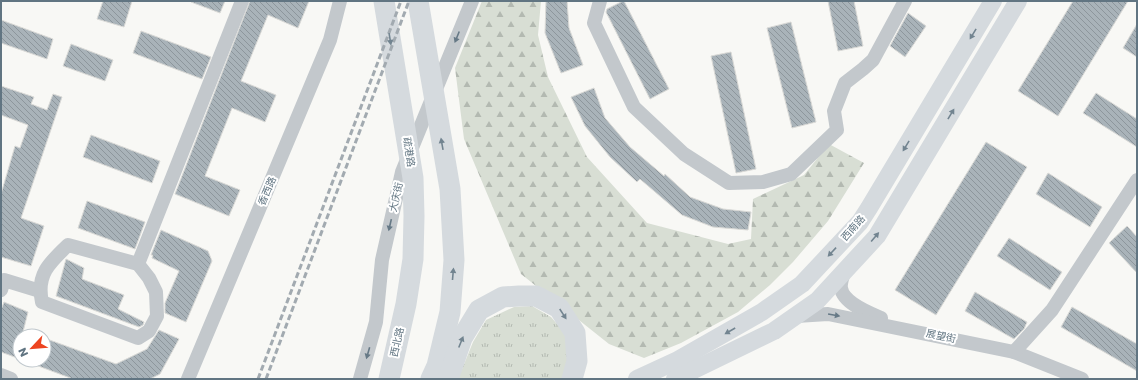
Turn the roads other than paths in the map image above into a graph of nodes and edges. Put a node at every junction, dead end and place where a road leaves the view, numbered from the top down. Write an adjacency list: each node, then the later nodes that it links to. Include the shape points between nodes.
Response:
1 (242, 1): 11 (street)
2 (340, 1): 20 (street, 香西路, via 330,40)
3 (384, 1): 15 (highway, 疏港路, one-way to 15, via 413,178 413,259)
4 (418, 1): 16 (highway, one-way to 4, via 454,260 450,189)
5 (472, 1): 25 (street, 大庆街, one-way to 25, via 402,172 382,260 376,322)
6 (600, 1): 7 (street, via 594,23 634,107 684,154 729,182 763,182 791,174 837,130 834,111 845,83 873,60)
7 (905, 1)
8 (993, 1): 32 (main road, 西南路, one-way to 32, via 860,222 802,284 762,312 676,361)
9 (1018, 1): 12 (main road, one-way to 9, via 888,220)
10 (1137, 180): 19 (street, via 1052,310)
11 (138, 264): 14 (street, via 68,246 44,271); 14 (street, via 156,292 157,316 150,331 138,338 42,302)
12 (844, 272): 17 (main road, via 817,300); 18 (street, via 841,288 845,297 873,315)
13 (1, 290): 14 (street, via 4,280)
14 (40, 291)
15 (406, 304): 26 (highway); 27 (highway, 西北路)
16 (450, 312): 28 (highway); 29 (highway, via 437,366)
17 (796, 316): 18 (street, 展望街, one-way to 18, via 828,314); 33 (main road, via 774,331)
18 (915, 331): 19 (street, 展望街)
19 (1014, 352): 34 (street, 展望街)
20 (194, 364): 23 (street); 24 (street, 香西路)
21 (1, 375): 22 (street)
22 (11, 379)
23 (181, 379)
24 (188, 379)
25 (360, 379)
26 (378, 379)
27 (389, 379)
28 (425, 379)
29 (431, 379)
30 (448, 379): 31 (highway, one-way to 31, via 462,338 479,310 503,297 519,296 536,296 559,308 575,333 577,361)
31 (572, 379)
32 (637, 379)
33 (675, 379)
34 (1082, 379)

